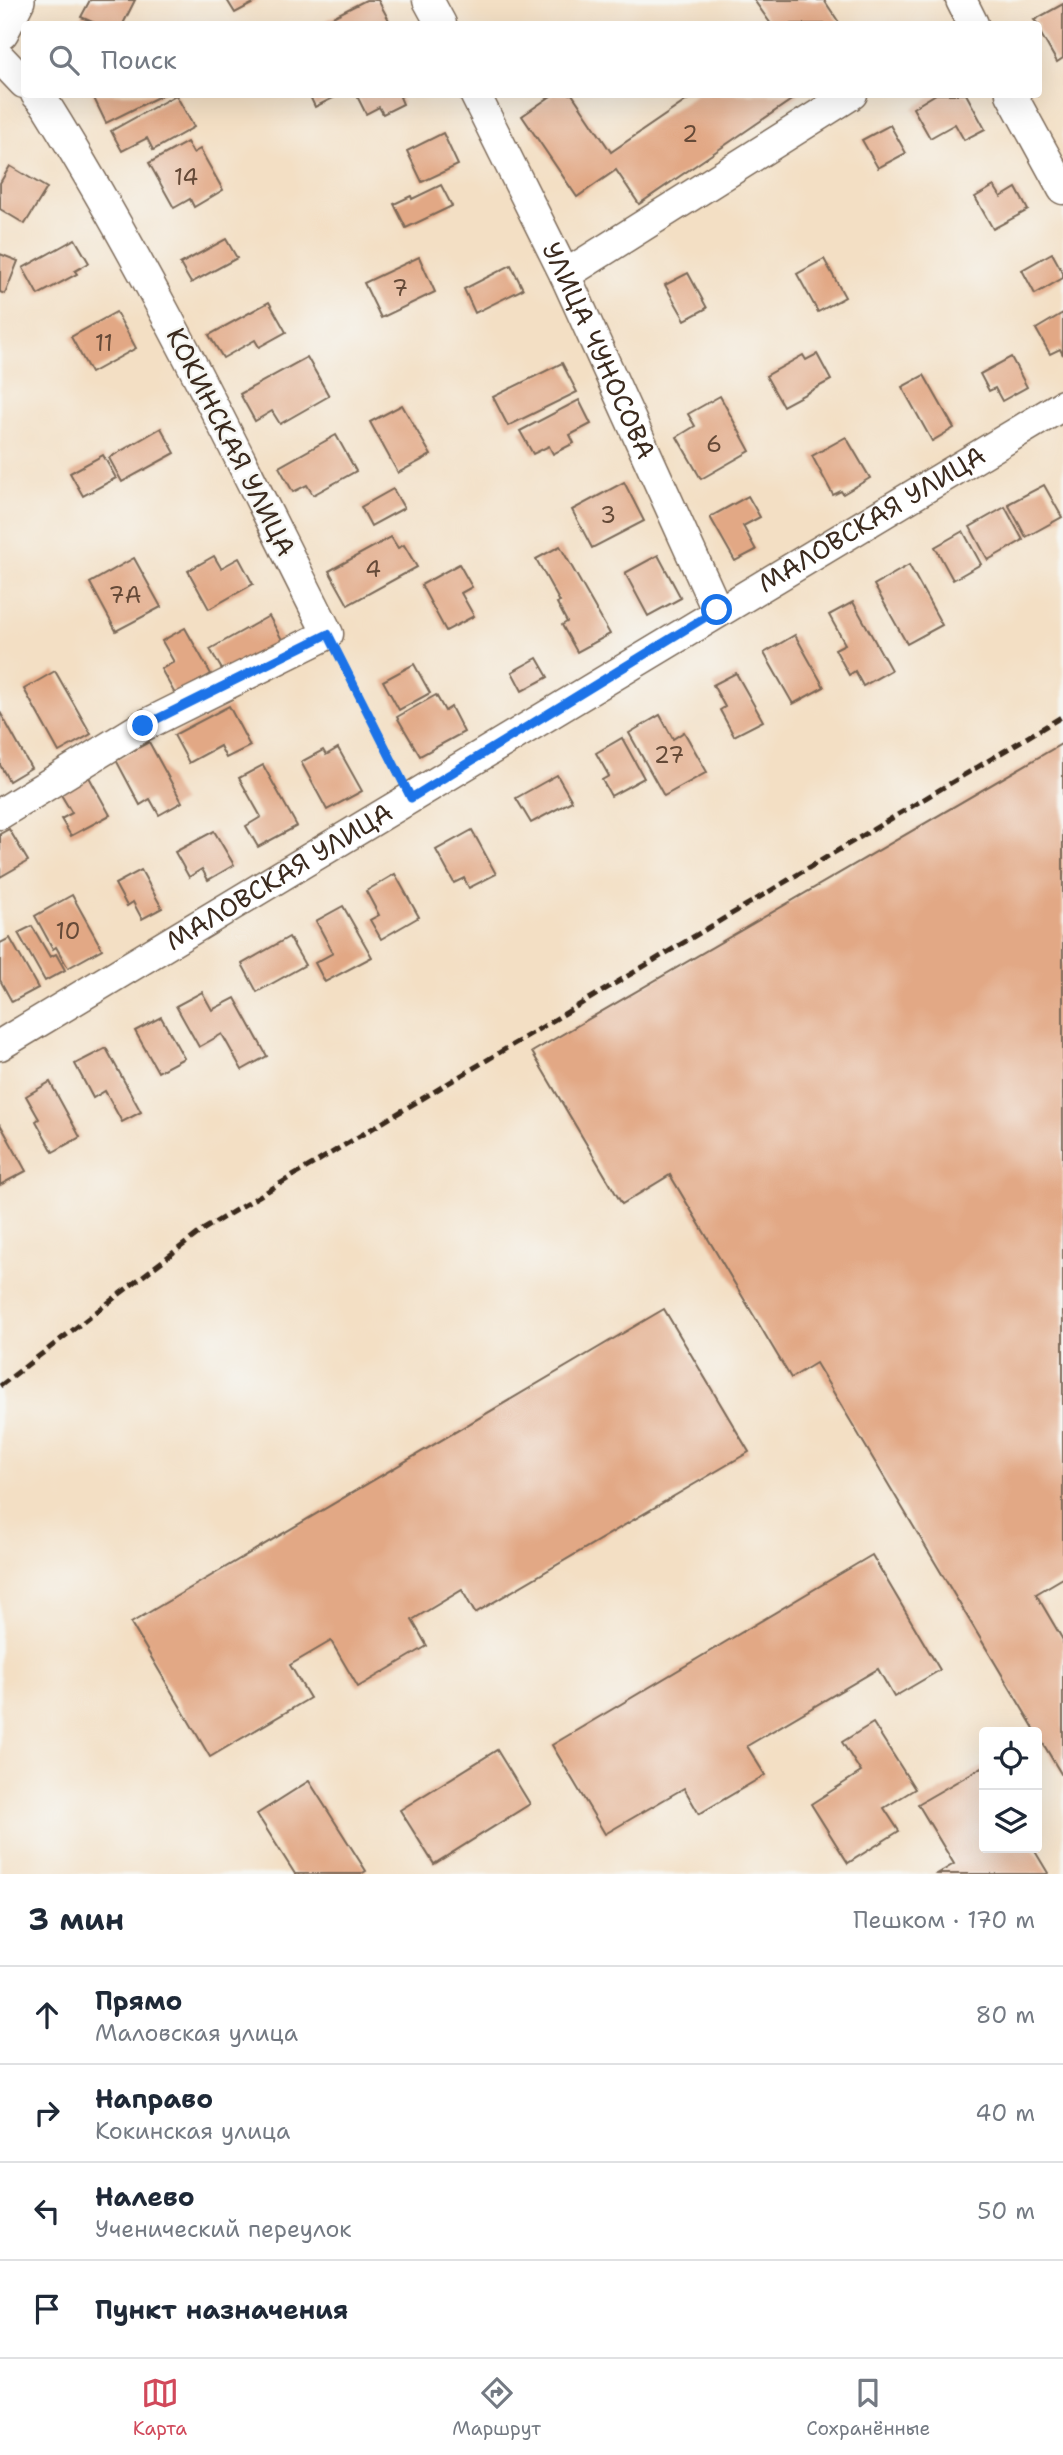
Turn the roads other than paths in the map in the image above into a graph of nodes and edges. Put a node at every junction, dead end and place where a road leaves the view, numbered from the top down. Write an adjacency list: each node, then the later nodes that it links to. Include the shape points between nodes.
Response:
1 (16, 0): 4 (street)
2 (428, 0): 3 (street)
3 (439, 21)
4 (0, 31)
5 (0, 58): 6 (street)
6 (21, 80)
7 (40, 98): 15 (street, КОКИНСКАЯ УЛИЦА, via 103,199 195,369 328,634 143,726)
8 (477, 98): 12 (street, УЛИЦА ЧУНОСОВА)
9 (846, 98): 12 (street)
10 (1013, 98): 11 (street)
11 (1060, 178)
12 (565, 275): 14 (street, УЛИЦА ЧУНОСОВА)
13 (1063, 405): 14 (street, МАЛОВСКАЯ УЛИЦА)
14 (717, 610): 16 (street, МАЛОВСКАЯ УЛИЦА)
15 (0, 814)
16 (0, 1045)

